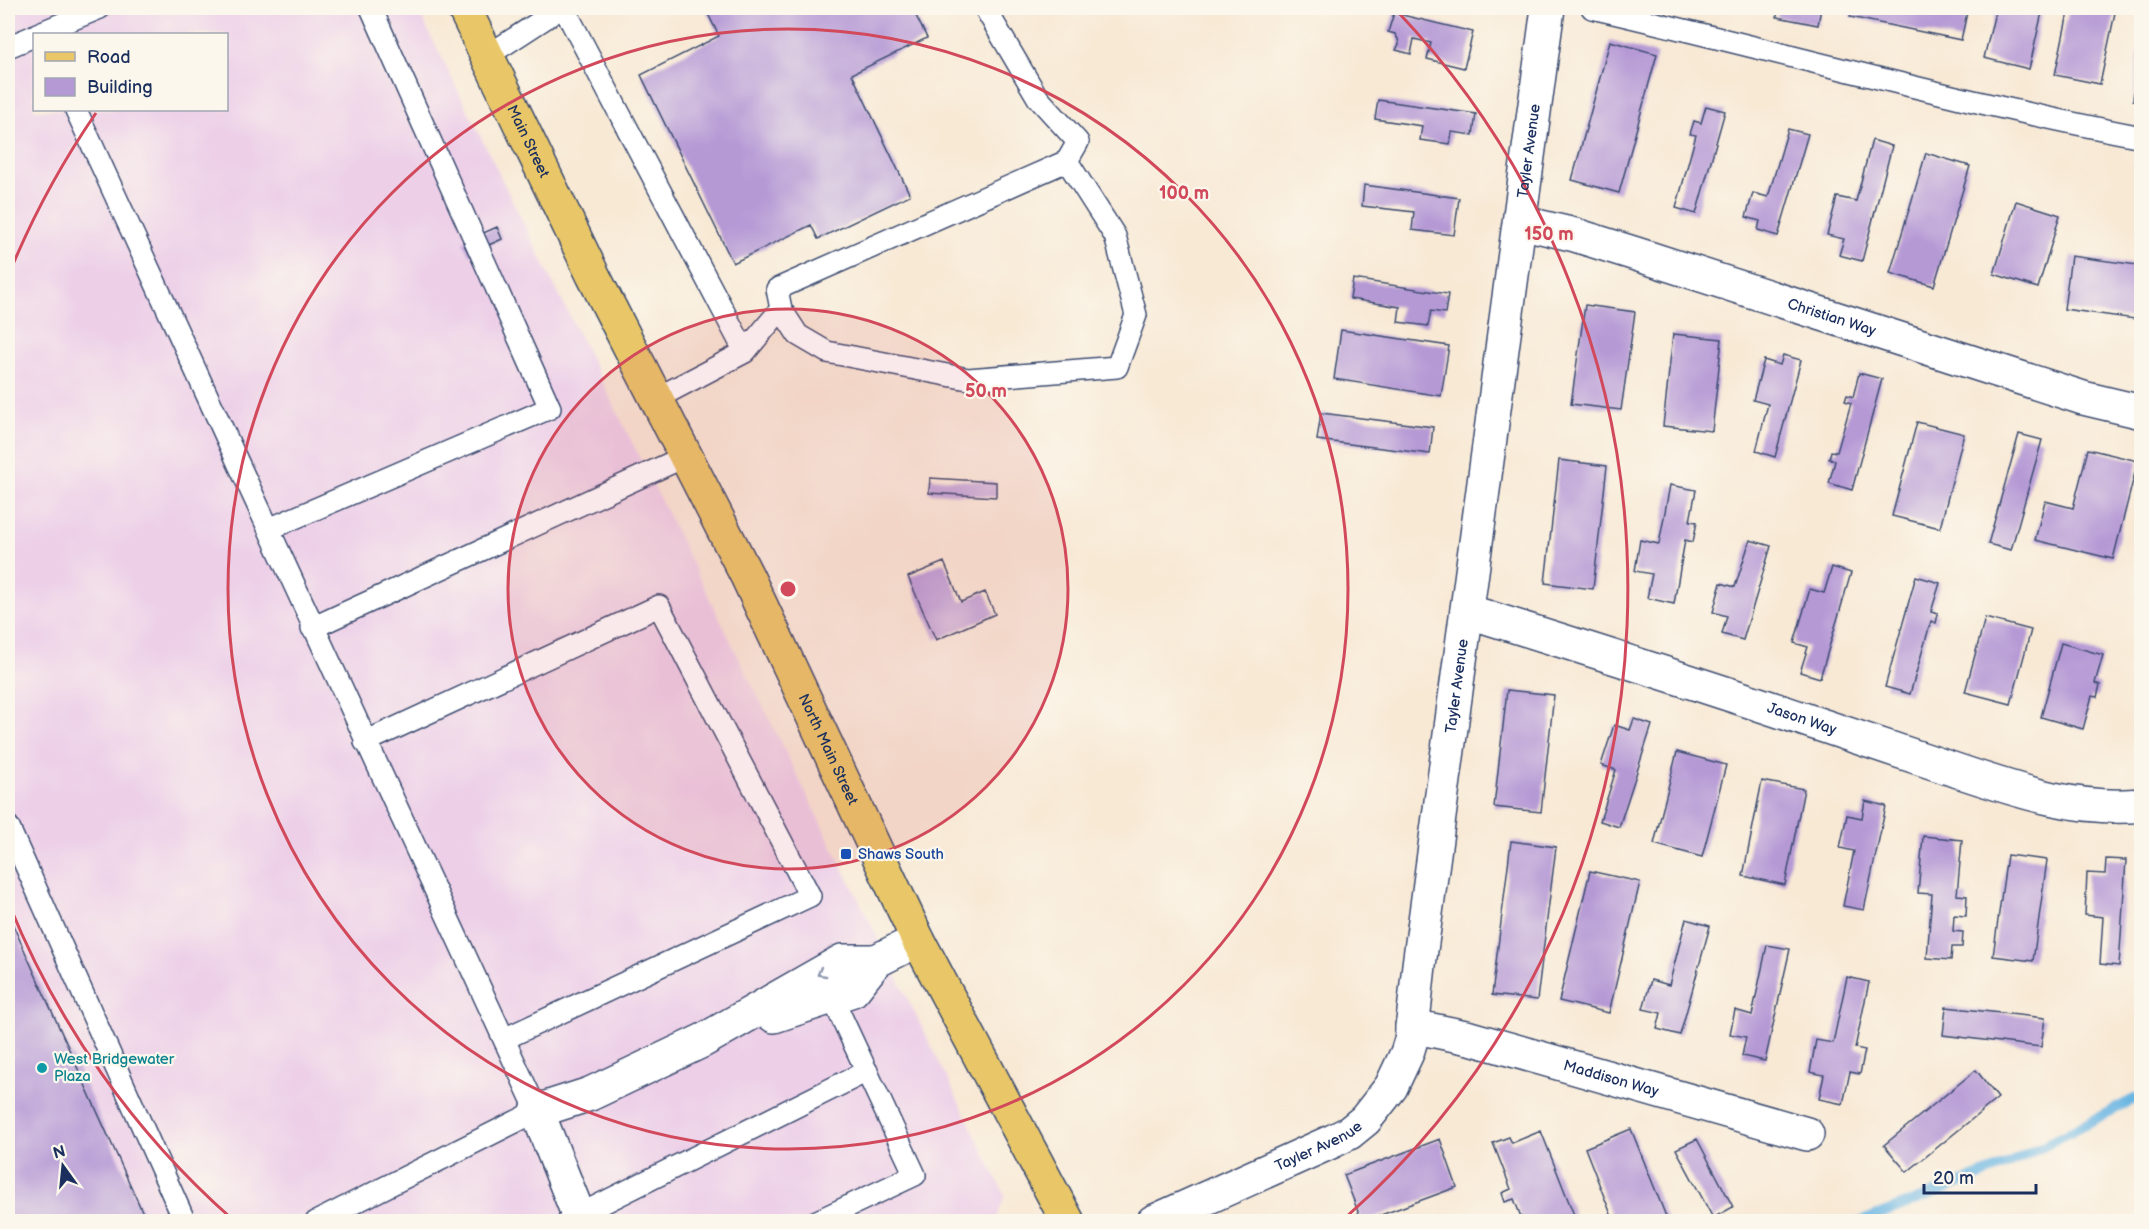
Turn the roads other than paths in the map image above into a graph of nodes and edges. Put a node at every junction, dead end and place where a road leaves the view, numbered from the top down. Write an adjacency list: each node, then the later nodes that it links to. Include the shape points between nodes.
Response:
1 (100, 8): 8 (lane)
2 (371, 8): 22 (lane, via 550,408)
3 (464, 8): 11 (main road, Main Street)
4 (562, 8): 11 (lane); 18 (lane)
5 (985, 8): 14 (lane, via 1038,98 1078,142)
6 (1548, 8): 15 (street, Tayler Avenue)
7 (1592, 8): 13 (lane, via 1897,83)
8 (40, 33)
9 (33, 36): 10 (lane)
10 (8, 47)
11 (487, 56): 16 (main road, Main Street)
12 (76, 111): 22 (lane)
13 (2142, 137)
14 (1067, 161): 17 (lane, via 777,289); 17 (lane, via 1114,236 1136,315 1117,367 969,379 827,352 798,335)
15 (1520, 222): 20 (street, Christian Way, via 1636,254 2083,398); 23 (street, Tayler Avenue)
16 (593, 275): 19 (main road, North Main Street)
17 (781, 309): 18 (lane)
18 (745, 352): 19 (lane)
19 (657, 398): 21 (main road, North Main Street)
20 (2142, 412)
21 (686, 456): 24 (lane); 28 (main road, North Main Street, via 747,576)
22 (269, 529): 24 (lane)
23 (1467, 611): 26 (street, Jason Way, via 2038,796 2059,802); 31 (street, Tayler Avenue)
24 (312, 628): 25 (lane)
25 (365, 742): 32 (lane); 32 (lane, via 659,606 810,896)
26 (2142, 805)
27 (8, 826): 38 (lane)
28 (918, 940): 29 (street); 41 (main road, North Main Street)
29 (876, 961): 30 (street, via 853,990); 33 (street, one-way to 33, via 842,961)
30 (832, 997): 33 (street); 34 (lane)
31 (1412, 1026): 36 (street, Maddison Way, via 1470,1038); 42 (street, Tayler Avenue, via 1407,1053 1391,1088 1349,1133)
32 (504, 1039): 35 (lane)
33 (704, 1040): 35 (street, via 590,1094)
34 (867, 1071): 37 (lane); 40 (lane, via 915,1175)
35 (537, 1111): 37 (street); 39 (lane)
36 (1807, 1134)
37 (575, 1219)
38 (185, 1221)
39 (316, 1221)
40 (815, 1221)
41 (1068, 1221)
42 (1153, 1221)

